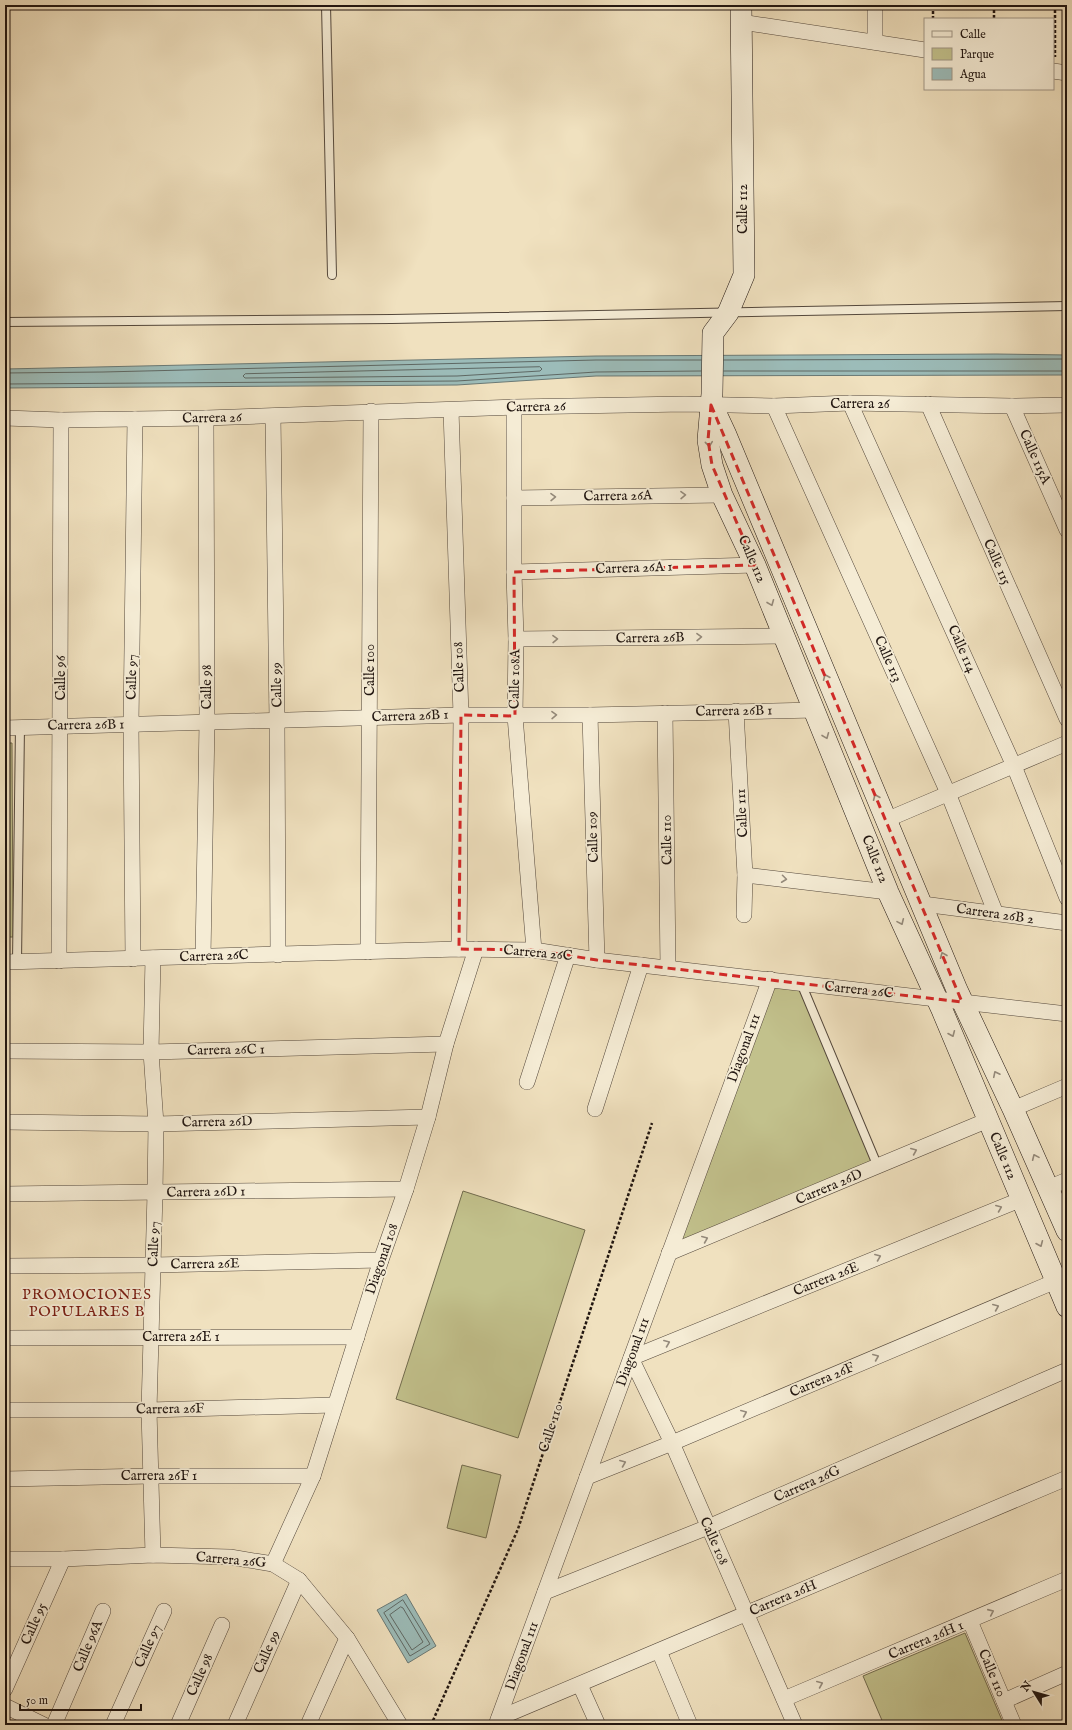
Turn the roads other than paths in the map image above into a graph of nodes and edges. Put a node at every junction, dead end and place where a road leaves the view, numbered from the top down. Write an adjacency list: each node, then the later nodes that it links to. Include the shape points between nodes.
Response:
1 (326, 5): 8 (lane)
2 (875, 5): 4 (street)
3 (741, 14): 4 (street); 10 (street, Calle 112, via 744,275)
4 (875, 42): 5 (street)
5 (924, 50)
6 (1054, 64): 7 (street)
7 (1067, 73)
8 (332, 275)
9 (1067, 306): 10 (lane)
10 (728, 313): 11 (lane); 12 (street, Calle 112, via 713,333)
11 (5, 322)
12 (712, 399): 16 (street, Carrera 26); 18 (street, Carrera 26); 26 (street, Calle 112, one-way to 26, via 708,440 712,465); 50 (street, Calle 112, one-way to 12)
13 (850, 403): 14 (street, Carrera 26); 16 (street, Carrera 26); 48 (street, Calle 114)
14 (928, 404): 17 (street, Carrera 26); 41 (street, Calle 115)
15 (1067, 405): 17 (street, Carrera 26)
16 (774, 406): 49 (street, Calle 113)
17 (1012, 406): 28 (street, Calle 115A)
18 (514, 407): 19 (street, Carrera 26); 27 (street, Calle 108A)
19 (451, 410): 20 (street, Carrera 26); 36 (street, Calle 108)
20 (371, 411): 21 (street, Carrera 26); 39 (street, Calle 100)
21 (273, 416): 23 (street, Carrera 26); 40 (street, Calle 99)
22 (5, 418): 25 (street, Carrera 26)
23 (206, 418): 24 (street, Carrera 26); 42 (street, Calle 98)
24 (135, 419): 25 (street, Carrera 26); 43 (street, Calle 97)
25 (61, 420): 44 (street, Calle 96)
26 (722, 495): 27 (street, Carrera 26A, one-way to 26); 29 (street, Calle 112)
27 (514, 498): 30 (street, Calle 108A)
28 (1067, 530)
29 (755, 565): 30 (street, Carrera 26A 1); 31 (street, Calle 112, one-way to 31)
30 (514, 572): 32 (street, Calle 108A)
31 (784, 636): 32 (street, Carrera 26B, one-way to 31); 33 (street, Calle 112)
32 (516, 639): 38 (street, Calle 108A)
33 (815, 710): 34 (street, Carrera 26B 1); 52 (street, Calle 112, one-way to 52)
34 (736, 711): 35 (street, Carrera 26B 1); 51 (street, Calle 111)
35 (665, 713): 37 (street, Carrera 26B 1); 71 (street, Calle 110)
36 (461, 715): 38 (street, Carrera 26B 1); 39 (street, Carrera 26B 1); 59 (street, Calle 108)
37 (590, 715): 38 (street, Carrera 26B 1, one-way to 37); 67 (street, Calle 109)
38 (515, 716): 60 (street, Calle 108A)
39 (370, 717): 40 (street, Carrera 26B 1); 61 (street, Calle 100)
40 (277, 720): 42 (street, Carrera 26B 1); 62 (street, Calle 99)
41 (1067, 720)
42 (208, 722): 43 (street, Carrera 26B 1); 64 (street, Calle 98)
43 (131, 724): 44 (street, Carrera 26B 1); 65 (street, Calle 97)
44 (61, 725): 45 (street, Carrera 26B 1); 68 (street, Calle 96)
45 (20, 726): 46 (street, Carrera 26B 1); 69 (lane)
46 (5, 728)
47 (1067, 743): 48 (street)
48 (1014, 766): 49 (street); 53 (street, Calle 114)
49 (948, 794): 50 (street); 55 (street, Calle 113)
50 (886, 820): 54 (street, Calle 112)
51 (745, 875): 52 (street, one-way to 52); 56 (street, Calle 111)
52 (888, 892): 74 (street, Calle 112, one-way to 74)
53 (1067, 898)
54 (923, 904): 55 (street, Carrera 26B 2); 75 (street, Calle 112, one-way to 54)
55 (996, 914): 57 (street, Carrera 26B 2)
56 (744, 915)
57 (1067, 923)
58 (476, 949): 59 (street, Carrera 26C); 60 (street, Carrera 26C); 77 (street, Diagonal 108)
59 (459, 950): 61 (street, Carrera 26C)
60 (534, 950): 63 (street, Carrera 26C)
61 (368, 952): 62 (street, Carrera 26C)
62 (278, 955): 64 (street, Carrera 26C)
63 (568, 955): 67 (street, Carrera 26C); 80 (street)
64 (203, 957): 66 (street, Carrera 26C)
65 (133, 958): 66 (street, Carrera 26C); 68 (street, Carrera 26C)
66 (153, 958): 79 (street, Calle 97)
67 (597, 960): 70 (street, Carrera 26C)
68 (59, 961): 69 (street, Carrera 26C)
69 (11, 962)
70 (641, 965): 71 (street, Carrera 26C); 82 (street)
71 (668, 968): 72 (street, Carrera 26C)
72 (770, 979): 73 (street, Carrera 26C); 95 (street, Diagonal 111)
73 (801, 983): 74 (street, Carrera 26C); 88 (lane)
74 (936, 998): 75 (street, Carrera 26C); 85 (street, Calle 112, one-way to 85)
75 (962, 1002): 76 (street, Carrera 26C); 83 (street, Calle 112, one-way to 75)
76 (1067, 1014)
77 (446, 1044): 79 (street, Carrera 26C 1); 84 (street, Diagonal 108)
78 (5, 1051): 79 (street, Carrera 26C 1)
79 (151, 1052): 87 (street, Calle 97)
80 (527, 1082)
81 (1067, 1086): 83 (street)
82 (595, 1109)
83 (1013, 1109): 89 (street, Calle 112, one-way to 83)
84 (428, 1117): 87 (street, Carrera 26D); 90 (street, Diagonal 108)
85 (988, 1120): 88 (street, Carrera 26D, one-way to 85); 93 (street, Calle 112)
86 (5, 1122): 87 (street, Carrera 26D)
87 (156, 1124): 91 (street, Calle 97)
88 (878, 1166): 95 (street, Carrera 26D, one-way to 88)
89 (1058, 1184): 94 (street, Calle 112)
90 (406, 1189): 91 (street, Carrera 26D 1); 96 (street, Diagonal 108)
91 (155, 1193): 92 (street, Carrera 26D 1); 98 (street, Calle 97)
92 (5, 1194)
93 (1022, 1199): 99 (street, Calle 112, one-way to 99); 104 (street, Carrera 26E, one-way to 93)
94 (1067, 1231)
95 (669, 1254): 104 (street, Diagonal 111)
96 (381, 1260): 98 (street, Carrera 26E); 102 (street, Diagonal 108)
97 (5, 1266): 98 (street, Carrera 26E)
98 (153, 1266): 101 (street, Calle 97)
99 (1056, 1282): 100 (street, Calle 112); 109 (street, Carrera 26F, one-way to 99)
100 (1067, 1307)
101 (151, 1337): 102 (street, Carrera 26E 1); 103 (street, Carrera 26E 1); 108 (street, Calle 97)
102 (357, 1337): 106 (street, Diagonal 108)
103 (5, 1338)
104 (631, 1358): 109 (street, Calle 108); 112 (street, Diagonal 111)
105 (1067, 1370): 115 (street, Carrera 26G)
106 (334, 1405): 108 (street, Carrera 26F); 111 (street, Diagonal 108)
107 (5, 1410): 108 (street, Carrera 26F)
108 (150, 1410): 110 (street, Calle 97)
109 (672, 1444): 112 (street, Carrera 26F, one-way to 109); 115 (street, Calle 108)
110 (151, 1476): 111 (street, Carrera 26F 1); 114 (street, Carrera 26F 1); 116 (street, Calle 97)
111 (313, 1476): 119 (street, Diagonal 108)
112 (587, 1477): 122 (street, Diagonal 111)
113 (1067, 1478): 125 (street, Carrera 26H)
114 (5, 1479)
115 (708, 1527): 122 (street, Carrera 26G); 125 (street, Calle 108)
116 (153, 1555): 118 (street, Carrera 26G); 119 (street, Carrera 26G, via 230,1557)
117 (5, 1559): 118 (street, Carrera 26G)
118 (63, 1559): 132 (street, Calle 95)
119 (273, 1564): 121 (street, Carrera 26G)
120 (1067, 1578): 126 (street, Carrera 26H 1, one-way to 120)
121 (299, 1580): 128 (street, Carrera 26G); 142 (street, Calle 99)
122 (545, 1592): 137 (street, Diagonal 111)
123 (164, 1611): 140 (street, Calle 97)
124 (103, 1612): 139 (street, Calle 96A)
125 (746, 1614): 129 (street, Carrera 26H); 133 (street, Calle 108)
126 (970, 1621): 133 (street, Carrera 26H 1, one-way to 126); 134 (street, Calle 110)
127 (222, 1625): 141 (street, Calle 98)
128 (347, 1638): 136 (street, Carrera 26G); 143 (street)
129 (659, 1651): 131 (street, Carrera 26H); 145 (street)
130 (1067, 1673): 134 (street)
131 (580, 1685): 137 (street, Carrera 26H); 144 (street)
132 (5, 1689)
133 (784, 1699): 146 (street, Calle 108)
134 (1004, 1701): 147 (street, Calle 110)
135 (5, 1706): 138 (street)
136 (397, 1723)
137 (499, 1723)
138 (44, 1725)
139 (54, 1725)
140 (113, 1725)
141 (178, 1725)
142 (236, 1725)
143 (308, 1725)
144 (598, 1725)
145 (690, 1725)
146 (795, 1725)
147 (1014, 1725)

